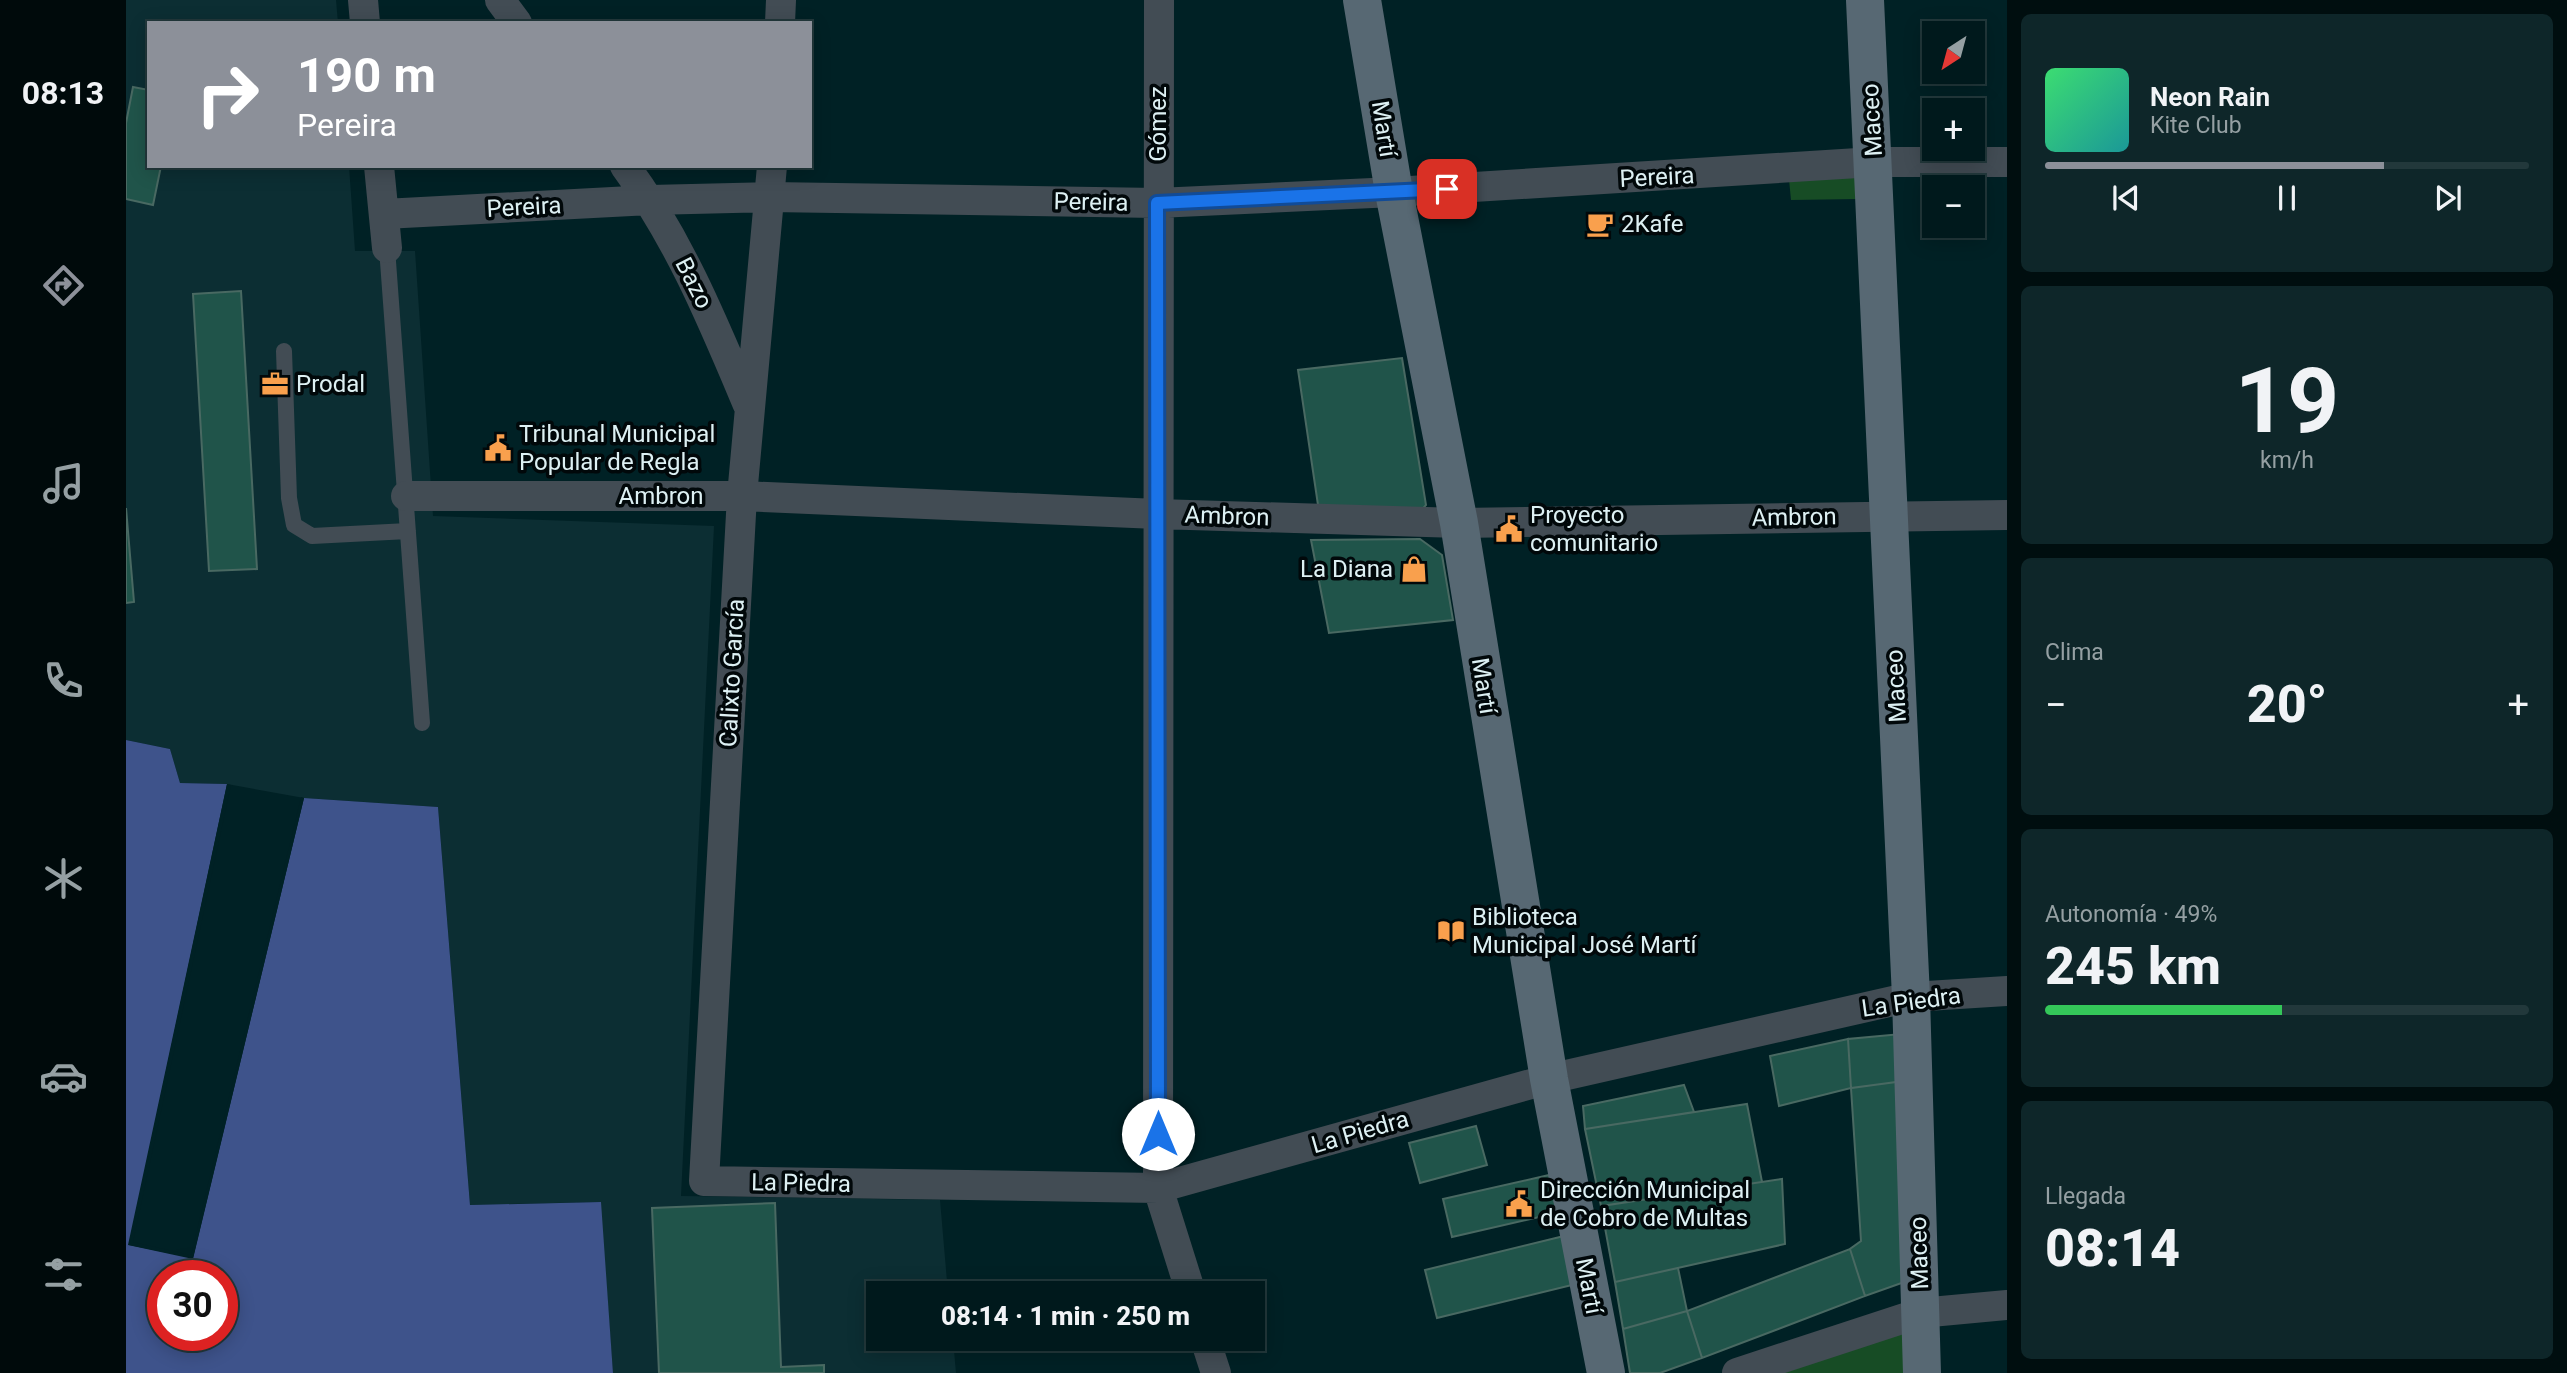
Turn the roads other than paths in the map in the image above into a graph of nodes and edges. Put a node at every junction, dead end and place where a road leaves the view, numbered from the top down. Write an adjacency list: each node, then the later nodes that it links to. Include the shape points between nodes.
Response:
1 (363, 0): 7 (street)
2 (500, 0): 8 (street)
3 (781, 0): 9 (street)
4 (1158, 0): 18 (street, Gómez)
5 (1362, 0): 15 (main road, Martí)
6 (1865, 0): 10 (main road, Maceo)
7 (365, 21)
8 (516, 21)
9 (780, 21)
10 (1874, 162): 11 (street, Pereira); 15 (street, Pereira); 27 (main road, Maceo)
11 (2007, 162)
12 (379, 168): 19 (street)
13 (626, 168): 17 (street, Bazo)
14 (772, 168): 16 (street, Calixto García)
15 (1394, 192): 18 (street, Pereira); 28 (main road, Martí)
16 (770, 197): 17 (street, Pereira); 18 (street, Pereira); 22 (street, Calixto García)
17 (650, 200): 19 (street, Pereira); 22 (street, Bazo, via 701,292)
18 (1157, 203): 25 (street, Gómez)
19 (384, 214): 20 (street)
20 (387, 248): 23 (lane)
21 (284, 351): 29 (lane, via 294,526 312,536)
22 (749, 409): 24 (street, Calixto García)
23 (405, 496): 24 (street, Ambron); 29 (lane)
24 (742, 496): 25 (street, Ambron); 34 (street, Calixto García)
25 (1157, 514): 28 (street, Ambron); 35 (street, Gómez)
26 (2007, 515): 27 (street, Ambron)
27 (1888, 516): 28 (street, Ambron); 32 (main road, Maceo)
28 (1459, 523): 33 (main road, Martí)
29 (408, 531): 30 (lane)
30 (422, 723)
31 (2007, 991): 32 (street, La Piedra)
32 (1911, 997): 33 (street, La Piedra); 38 (main road, Maceo)
33 (1549, 1079): 35 (street, La Piedra); 41 (main road, Martí)
34 (704, 1181): 35 (street, La Piedra)
35 (1158, 1188): 36 (street, Gómez)
36 (1187, 1281)
37 (2007, 1305): 38 (street)
38 (1920, 1313): 42 (street); 43 (main road, Maceo)
39 (1209, 1351): 40 (street)
40 (1216, 1373)
41 (1606, 1373)
42 (1737, 1373)
43 (1922, 1373)

